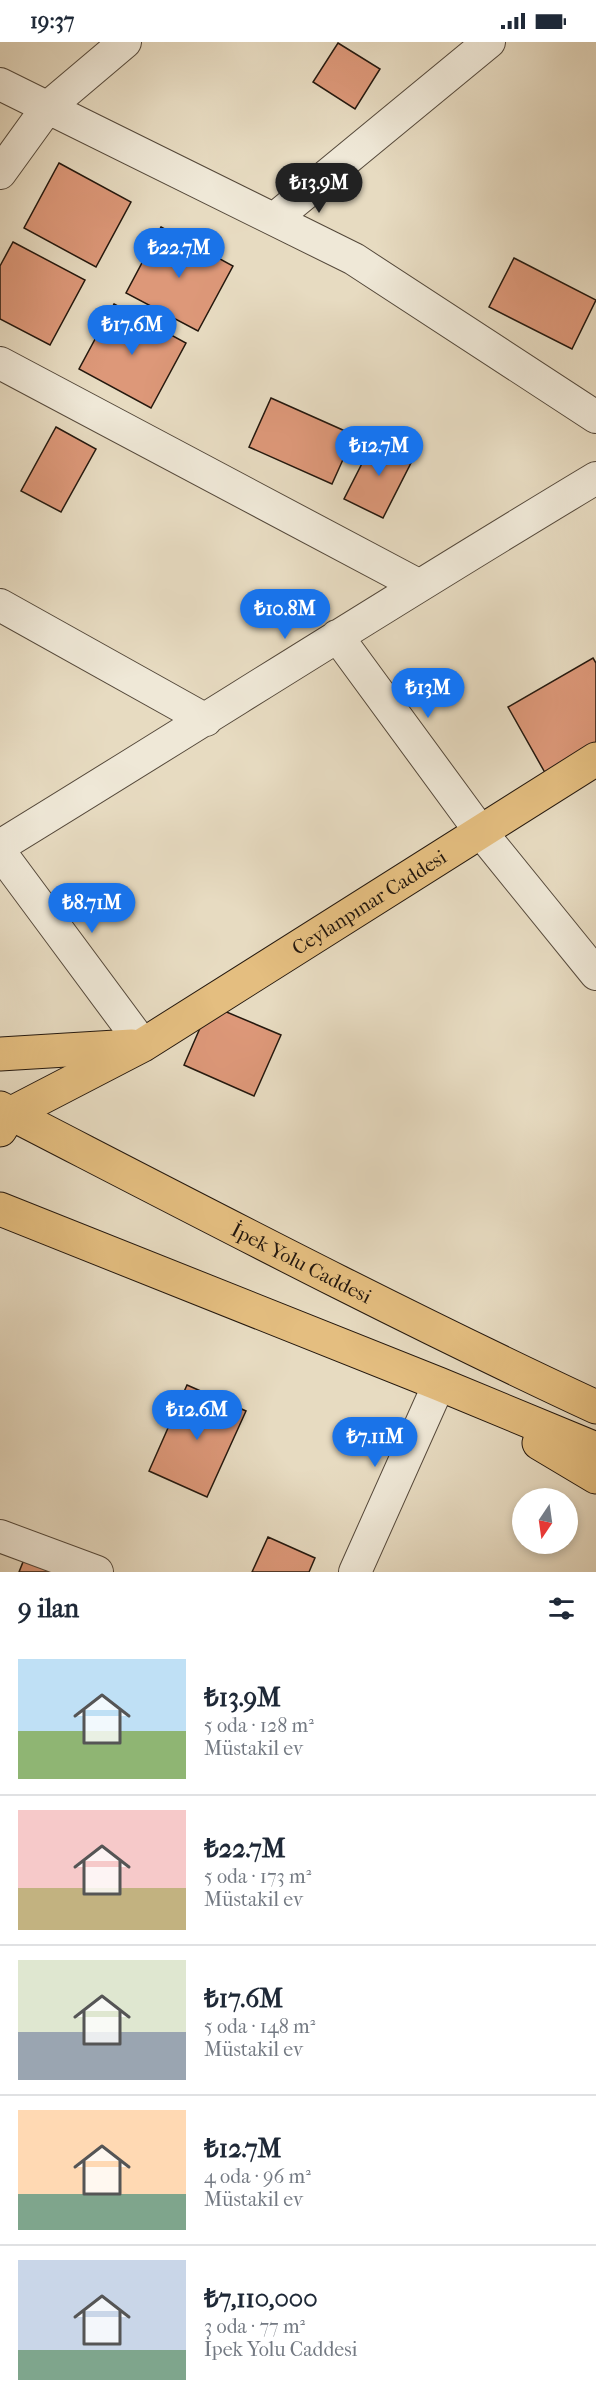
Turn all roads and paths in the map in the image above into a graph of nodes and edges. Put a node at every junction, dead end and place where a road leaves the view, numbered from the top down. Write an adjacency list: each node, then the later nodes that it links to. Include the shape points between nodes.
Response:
1 (125, 42): 4 (street)
2 (489, 42): 6 (street)
3 (0, 84): 4 (street)
4 (47, 108): 5 (street); 6 (street)
5 (0, 173)
6 (274, 219): 8 (street, via 354,259)
7 (0, 363): 10 (street)
8 (596, 417)
9 (596, 478): 10 (street)
10 (418, 585): 12 (street)
11 (0, 605): 13 (street)
12 (337, 636): 13 (street); 15 (street)
13 (206, 720): 16 (street)
14 (596, 759): 15 (main road, Ceylanpınar Caddesi)
15 (480, 831): 18 (street); 19 (main road, Ceylanpınar Caddesi)
16 (0, 846)
17 (0, 852): 19 (street)
18 (596, 974)
19 (143, 1045): 20 (main road, Ceylanpınar Caddesi); 21 (main road, Ceylanpınar Caddesi)
20 (0, 1054)
21 (3, 1117): 24 (main road, İpek Yolu Caddesi)
22 (0, 1209): 23 (main road)
23 (439, 1384): 25 (main road); 26 (main road); 29 (street)
24 (596, 1407)
25 (596, 1449)
26 (596, 1477)
27 (0, 1536): 28 (street)
28 (98, 1572)
29 (355, 1572)

